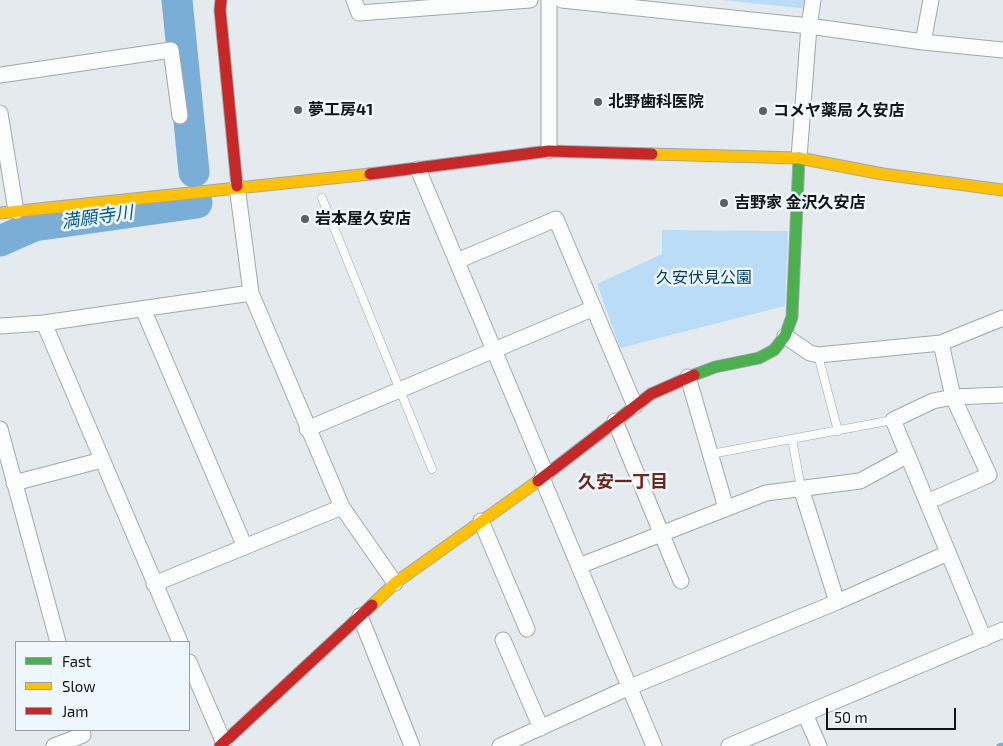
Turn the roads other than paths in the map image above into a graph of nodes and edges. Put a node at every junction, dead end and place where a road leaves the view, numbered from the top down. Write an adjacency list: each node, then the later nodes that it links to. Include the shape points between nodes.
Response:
1 (221, 0): 17 (street)
2 (354, 0): 3 (street, via 359,13)
3 (530, 0)
4 (549, 0): 14 (street)
5 (562, 0): 8 (street)
6 (813, 0): 8 (street)
7 (931, 0): 9 (street)
8 (809, 26): 9 (street); 15 (street)
9 (924, 42): 10 (street)
10 (1003, 50)
11 (0, 75): 13 (street, via 171,50)
12 (0, 113): 20 (street)
13 (180, 116)
14 (549, 150): 15 (street); 16 (street)
15 (799, 158): 18 (street, via 883,174); 29 (street, via 792,317)
16 (418, 169): 17 (street); 22 (street)
17 (237, 186): 20 (street); 23 (street)
18 (1003, 190)
19 (322, 198): 34 (lane)
20 (16, 211): 21 (street)
21 (0, 213)
22 (457, 261): 24 (street, via 556,219); 31 (street)
23 (251, 293): 25 (street); 41 (street)
24 (594, 308): 31 (street); 37 (street)
25 (143, 309): 27 (street); 56 (street)
26 (1003, 318): 30 (street)
27 (44, 323): 28 (street); 46 (street)
28 (0, 326)
29 (785, 336): 32 (street); 33 (street, via 774,350 759,358 715,367)
30 (941, 343): 32 (street); 36 (street)
31 (494, 351): 34 (street); 48 (street)
32 (818, 355): 42 (lane)
33 (688, 377): 37 (street, via 651,394); 44 (street)
34 (400, 392): 41 (street); 47 (lane)
35 (1003, 395): 36 (street)
36 (953, 397): 38 (street, via 933,401); 51 (street, via 989,475)
37 (635, 406): 39 (street)
38 (893, 420): 42 (lane); 45 (street)
39 (614, 421): 48 (street); 55 (street)
40 (0, 429): 49 (street)
41 (307, 429): 52 (street)
42 (838, 431): 43 (lane)
43 (792, 440): 44 (lane); 50 (lane)
44 (711, 454): 53 (street)
45 (908, 455): 50 (street, via 860,481); 51 (street)
46 (102, 460): 49 (street); 61 (street)
47 (432, 469)
48 (544, 476): 54 (street); 58 (street)
49 (14, 482): 68 (street)
50 (801, 488): 53 (street, via 766,493); 62 (street)
51 (927, 502): 57 (street)
52 (342, 506): 56 (street); 60 (street)
53 (726, 508): 55 (street)
54 (481, 521): 60 (street); 64 (street)
55 (662, 534): 58 (street); 59 (street)
56 (245, 547): 61 (street)
57 (948, 553): 62 (street); 66 (street)
58 (579, 566): 71 (street)
59 (681, 581)
60 (395, 583): 63 (street)
61 (154, 584): 69 (street)
62 (837, 602): 71 (street)
63 (359, 617): 75 (street); 77 (street)
64 (527, 629)
65 (1003, 630): 66 (street)
66 (984, 639): 72 (street)
67 (503, 640): 73 (street)
68 (58, 641)
69 (180, 641)
70 (190, 664): 75 (street)
71 (630, 688): 73 (street); 79 (street)
72 (805, 714): 80 (street); 81 (street)
73 (541, 728): 78 (street)
74 (83, 737): 76 (street)
75 (222, 744)
76 (54, 746)
77 (411, 746)
78 (500, 746)
79 (654, 746)
80 (729, 746)
81 (819, 746)

